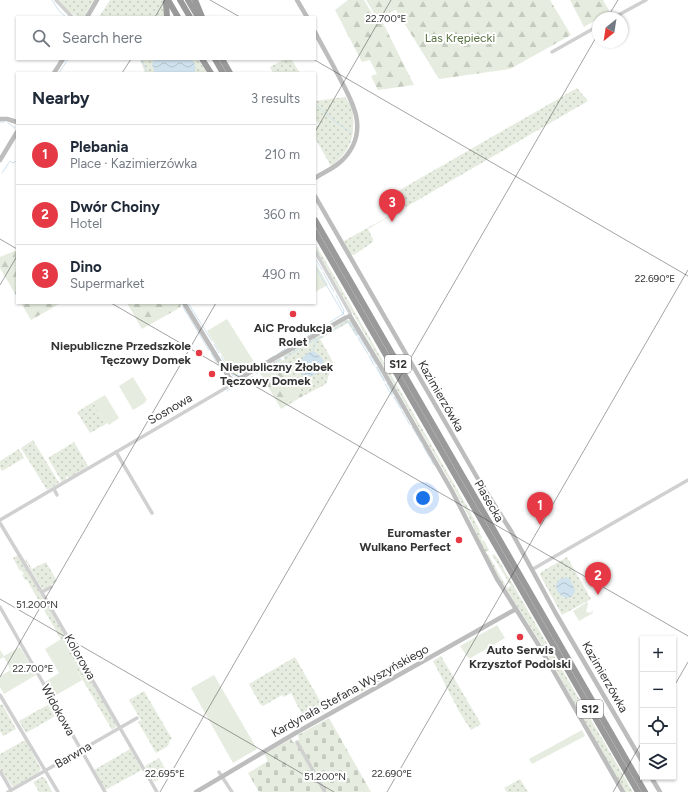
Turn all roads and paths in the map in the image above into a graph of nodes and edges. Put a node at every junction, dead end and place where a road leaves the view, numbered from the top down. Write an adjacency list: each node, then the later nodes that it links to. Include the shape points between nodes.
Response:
1 (56, 0): 10 (street)
2 (97, 0): 11 (street)
3 (167, 0): 12 (highway); 13 (highway)
4 (180, 0): 14 (highway)
5 (188, 0): 15 (highway)
6 (195, 0): 16 (highway)
7 (297, 0): 17 (street)
8 (646, 0): 9 (street)
9 (624, 12)
10 (71, 16)
11 (88, 16)
12 (167, 16)
13 (177, 16)
14 (189, 16)
15 (197, 16)
16 (202, 16)
17 (306, 16)
18 (592, 29): 20 (street)
19 (316, 34): 33 (street, via 354,104 357,126 354,143 346,156)
20 (552, 52)
21 (62, 60): 26 (street)
22 (203, 60): 25 (highway)
23 (216, 60): 27 (highway)
24 (223, 60): 28 (highway)
25 (209, 71)
26 (55, 72)
27 (222, 72)
28 (229, 72)
29 (0, 119): 30 (street)
30 (16, 122)
31 (16, 134): 32 (street)
32 (0, 160)
33 (316, 177)
34 (316, 198): 48 (street, Kazimierzówka, via 474,473)
35 (316, 222): 72 (highway, Piasecka / S12)
36 (316, 234): 71 (highway, Piasecka / S12)
37 (316, 253): 39 (street)
38 (185, 304): 40 (street)
39 (350, 316): 40 (street, Sosnowa); 52 (street, via 445,479 491,569)
40 (233, 381): 41 (street, Sosnowa, via 229,386)
41 (116, 452): 43 (street, Sosnowa); 45 (street)
42 (688, 480): 48 (street)
43 (54, 489): 44 (street); 46 (street, Sosnowa)
44 (57, 495)
45 (152, 513)
46 (0, 520)
47 (0, 523): 50 (street, Kolorowa)
48 (533, 569): 58 (street, Kazimierzówka, via 555,612)
49 (51, 587): 50 (street)
50 (42, 592): 55 (street, Kolorowa)
51 (0, 607): 57 (street, Widokowa)
52 (516, 609): 61 (street, Kardynała Stefana Wyszyńskiego, via 279,739); 70 (street)
53 (0, 695): 60 (street)
54 (137, 718): 55 (street, Barwna)
55 (120, 728): 57 (street, Barwna); 66 (street, Kolorowa)
56 (297, 742): 69 (street)
57 (81, 750): 60 (street, Barwna); 65 (street, Widokowa)
58 (640, 758)
59 (0, 771): 63 (street)
60 (45, 771): 63 (street, Barwna); 64 (street)
61 (221, 774): 67 (street, Kardynała Stefana Wyszyńskiego); 68 (street)
62 (653, 780): 73 (street)
63 (9, 791)
64 (58, 792)
65 (105, 792)
66 (157, 792)
67 (196, 792)
68 (232, 792)
69 (325, 792)
70 (622, 792)
71 (638, 792)
72 (645, 792)
73 (660, 792)

